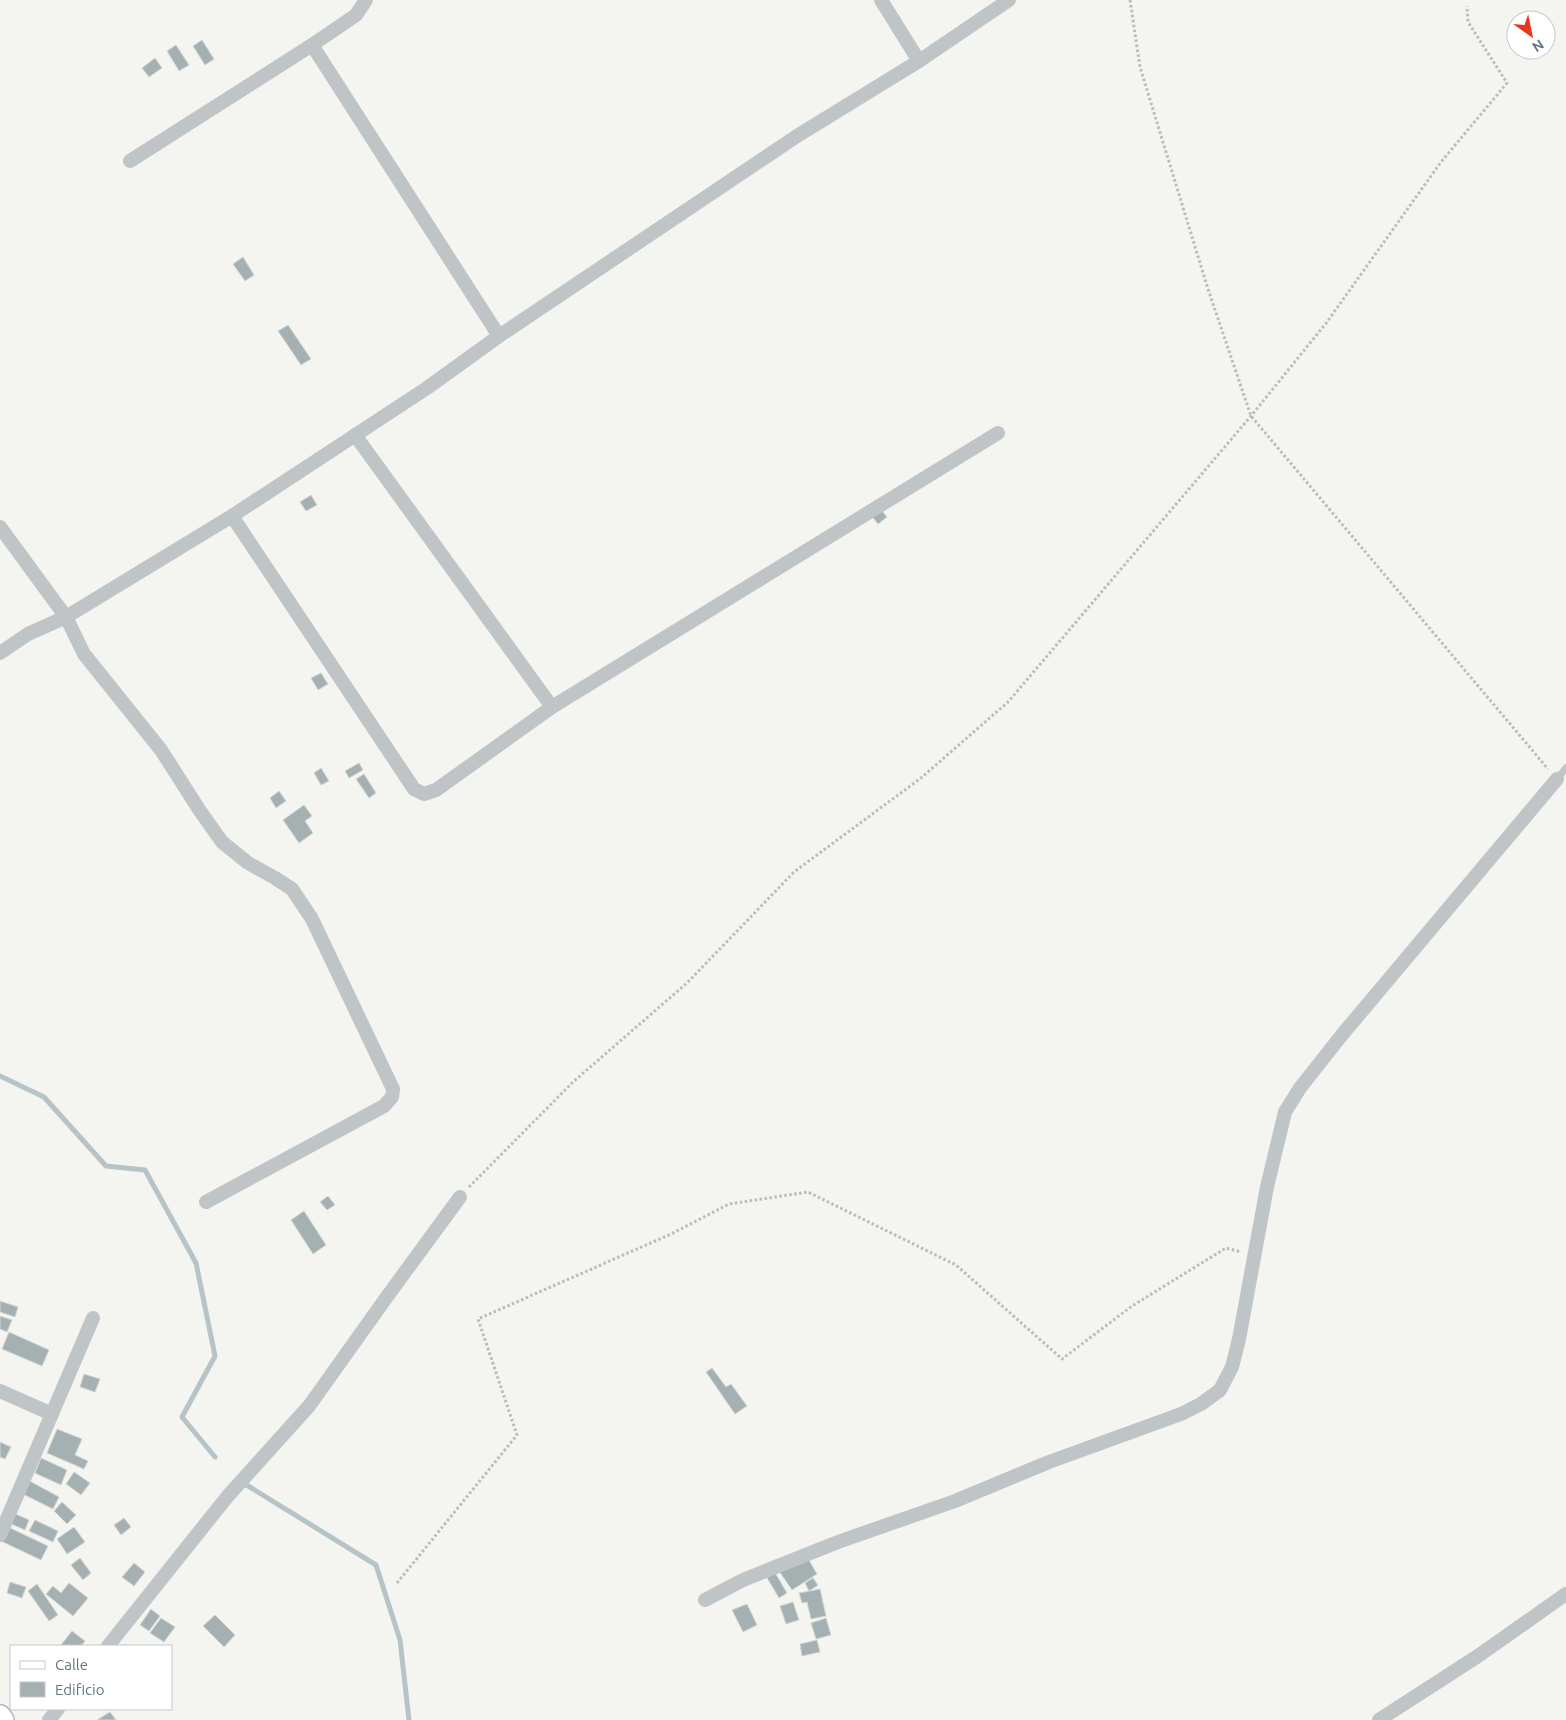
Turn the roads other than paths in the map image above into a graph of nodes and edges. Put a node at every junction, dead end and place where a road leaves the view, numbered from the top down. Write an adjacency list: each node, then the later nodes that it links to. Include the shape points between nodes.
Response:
1 (366, 0): 4 (street, via 356,15)
2 (881, 0): 5 (street)
3 (1009, 0): 5 (street)
4 (312, 45): 6 (street); 7 (street)
5 (918, 61): 7 (street, via 789,142)
6 (130, 161)
7 (500, 336): 9 (street)
8 (998, 433): 14 (street)
9 (355, 435): 10 (street); 14 (street)
10 (232, 516): 12 (street); 14 (street, via 414,789 424,794 436,790)
11 (0, 527): 12 (street)
12 (66, 618): 13 (street, via 28,634); 18 (street, via 84,654 161,750 222,842 248,863 292,889 312,919 393,1089 392,1097 384,1106)
13 (0, 653)
14 (552, 707)
15 (1566, 768): 16 (lane)
16 (1557, 779): 24 (street, via 1341,1036 1285,1112 1267,1187 1239,1339 1232,1367 1220,1390 1181,1414 838,1542 744,1580)
17 (460, 1197): 25 (street, via 309,1406 227,1497)
18 (206, 1202)
19 (92, 1318): 21 (street)
20 (0, 1391): 21 (street)
21 (52, 1414): 22 (street)
22 (0, 1535)
23 (1566, 1594): 30 (street)
24 (706, 1600)
25 (109, 1645)
26 (57, 1710): 29 (street)
27 (0, 1716): 28 (main road)
28 (3, 1720)
29 (49, 1720)
30 (1379, 1720)

